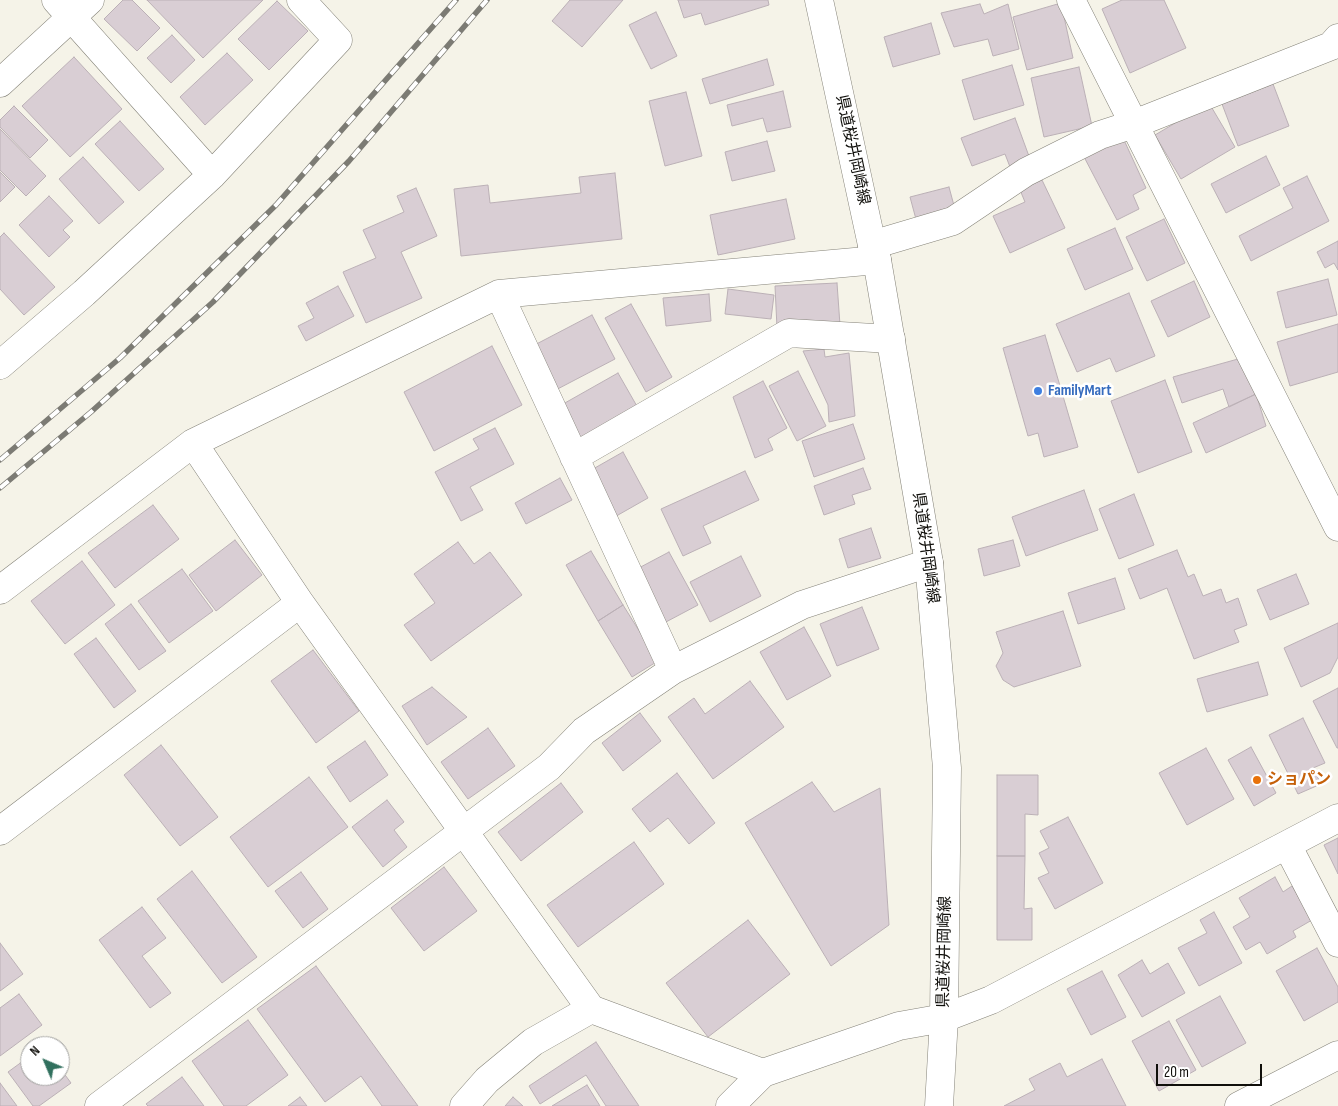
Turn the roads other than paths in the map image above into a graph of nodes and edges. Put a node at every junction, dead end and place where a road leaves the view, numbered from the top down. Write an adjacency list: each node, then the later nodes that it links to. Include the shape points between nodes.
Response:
1 (302, 0): 8 (street, via 338,40)
2 (819, 0): 9 (street, 県道桜井岡崎線)
3 (1071, 0): 7 (street)
4 (73, 6): 6 (street); 8 (street)
5 (1338, 38): 7 (street, via 1331,46)
6 (0, 83)
7 (1134, 124): 9 (street, via 1100,135 1026,172 953,222); 15 (street)
8 (212, 175): 12 (street)
9 (875, 252): 10 (street); 11 (street, 県道桜井岡崎線)
10 (499, 294): 13 (street); 14 (street)
11 (891, 339): 14 (street, via 789,333); 16 (street, 県道桜井岡崎線)
12 (0, 365)
13 (193, 443): 17 (street); 18 (street)
14 (574, 457): 19 (street)
15 (1338, 527)
16 (930, 563): 19 (street, via 802,605); 26 (street, 県道桜井岡崎線, via 947,768)
17 (0, 590)
18 (300, 603): 21 (street); 22 (street)
19 (673, 670): 22 (street, via 584,731 548,767)
20 (1338, 818): 23 (street)
21 (0, 831)
22 (464, 831): 25 (street); 29 (street)
23 (1287, 846): 24 (street); 26 (street, via 991,1000)
24 (1338, 943)
25 (590, 1009): 28 (street); 30 (street, via 533,1042 487,1080)
26 (944, 1018): 28 (street, via 898,1026); 32 (street, 県道桜井岡崎線)
27 (1338, 1055): 33 (street)
28 (763, 1073): 31 (street)
29 (99, 1106)
30 (464, 1106)
31 (730, 1106)
32 (939, 1106)
33 (1239, 1106)

